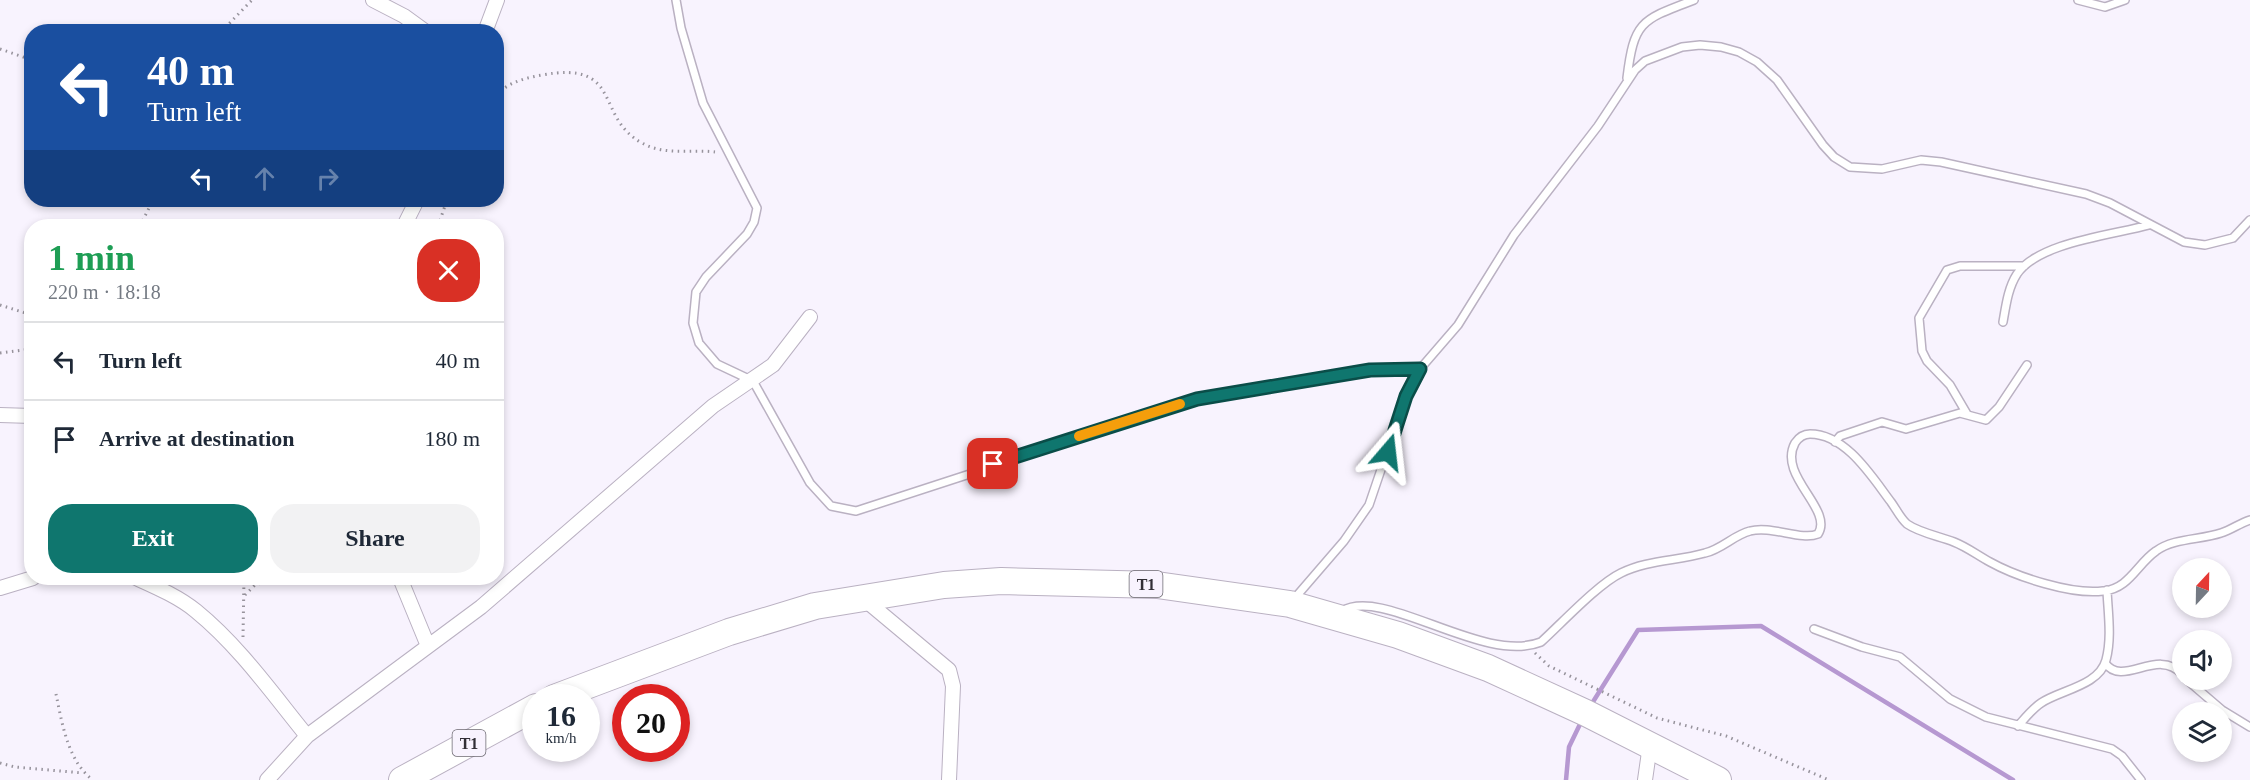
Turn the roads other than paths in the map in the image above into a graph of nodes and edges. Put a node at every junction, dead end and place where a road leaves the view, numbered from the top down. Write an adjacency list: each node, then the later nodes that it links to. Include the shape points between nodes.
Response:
1 (373, 0): 7 (street)
2 (497, 0): 8 (street)
3 (676, 0): 17 (lane, via 703,103 757,208 747,234 696,292 693,323 699,343 717,364)
4 (1694, 0): 9 (lane, via 1647,21 1637,31)
5 (2078, 0): 6 (lane, via 2105,7)
6 (2125, 0)
7 (415, 24)
8 (488, 24)
9 (1627, 81): 11 (lane, via 1645,61 1661,54 1691,46 1721,46 1757,62 1777,80 1823,145 1850,167 1882,169 1921,160 1971,168 2086,194); 16 (lane, via 1592,135 1497,260 1458,325)
10 (2250, 220): 11 (lane, via 2233,238 2205,244 2184,242)
11 (2149, 225): 12 (lane, via 2052,250 2032,258)
12 (2025, 266): 14 (lane, via 2008,292); 18 (lane, via 1959,266 1947,270 1919,318 1922,351 1950,384)
13 (810, 317): 17 (street, via 772,365)
14 (2003, 322)
15 (2027, 365): 18 (lane, via 1991,418)
16 (1420, 369): 17 (lane, via 1370,370 1197,399 856,511 831,506 810,483); 29 (lane, via 1406,396 1370,505)
17 (753, 381): 32 (street, via 713,406 481,607)
18 (1967, 414): 21 (lane, via 1942,417 1906,429 1882,422 1840,436)
19 (0, 415): 20 (street)
20 (24, 416)
21 (1835, 442): 27 (lane, via 1865,468 1902,518 1915,528 2033,579 2082,591); 30 (lane, via 1803,435 1792,449 1793,470 1819,519 1818,534 1810,537 1771,530 1749,531 1705,553 1621,573 1541,642 1528,647 1478,640 1368,604 1348,607)
22 (2250, 520): 27 (lane, via 2225,532 2157,550 2120,586)
23 (24, 581): 26 (street)
24 (149, 585): 40 (street, via 194,609 243,657)
25 (403, 585): 32 (street)
26 (0, 588)
27 (2107, 590): 33 (lane)
28 (864, 599): 29 (highway, T1, via 944,585 1002,581 1157,585); 35 (highway, T1, via 816,606 729,632); 44 (street, via 949,670 953,686)
29 (1290, 604): 30 (highway, T1)
30 (1334, 615): 41 (highway, T1, via 1488,668)
31 (1814, 629): 38 (lane, via 1900,657 1967,710)
32 (428, 646): 40 (street)
33 (2105, 663): 34 (lane, via 2120,672 2163,663); 38 (lane, via 2085,683 2041,702)
34 (2172, 665)
35 (591, 684)
36 (2199, 690): 39 (lane)
37 (522, 715): 43 (highway, T1)
38 (2018, 726): 47 (lane, via 2112,749)
39 (2250, 727)
40 (307, 736): 42 (street)
41 (1650, 745): 45 (street); 46 (highway, T1)
42 (267, 780)
43 (402, 780)
44 (949, 780)
45 (1645, 780)
46 (1718, 780)
47 (2141, 780)

